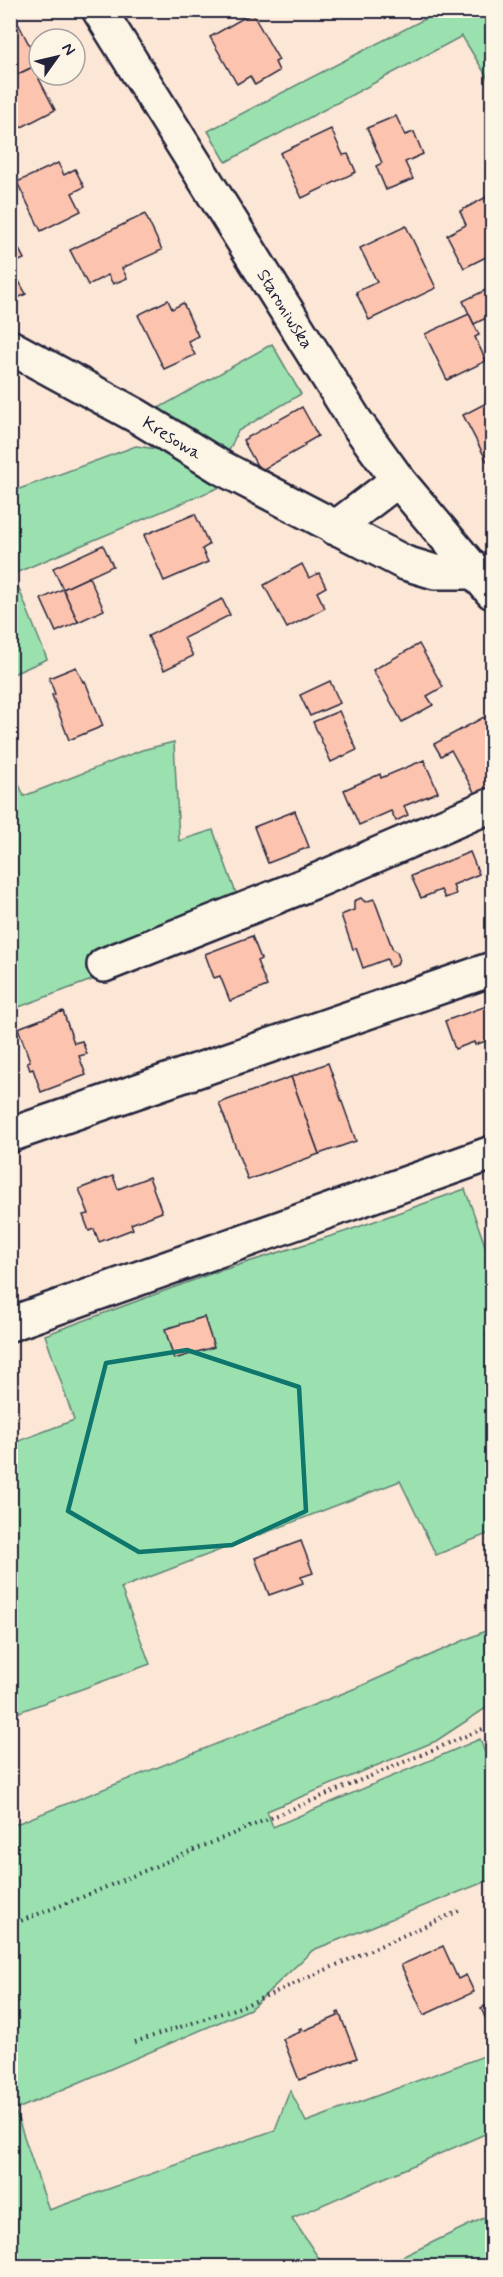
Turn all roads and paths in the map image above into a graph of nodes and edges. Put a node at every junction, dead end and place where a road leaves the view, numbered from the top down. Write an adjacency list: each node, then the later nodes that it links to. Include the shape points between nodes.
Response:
1 (99, 10): 3 (street, Staroniwska, via 356,422)
2 (10, 347): 4 (street, Kresowa)
3 (398, 480): 4 (street); 5 (street, Staroniwska)
4 (335, 528): 5 (street, Kresowa, via 405,563)
5 (484, 582)
6 (492, 805): 7 (street, via 318,880)
7 (104, 965)
8 (492, 969): 9 (street)
9 (10, 1135)
10 (492, 1153): 11 (street)
11 (10, 1324)
12 (492, 1725): 14 (path)
13 (461, 1910): 15 (path, via 246,2005)
14 (10, 1925)
15 (135, 2042)

